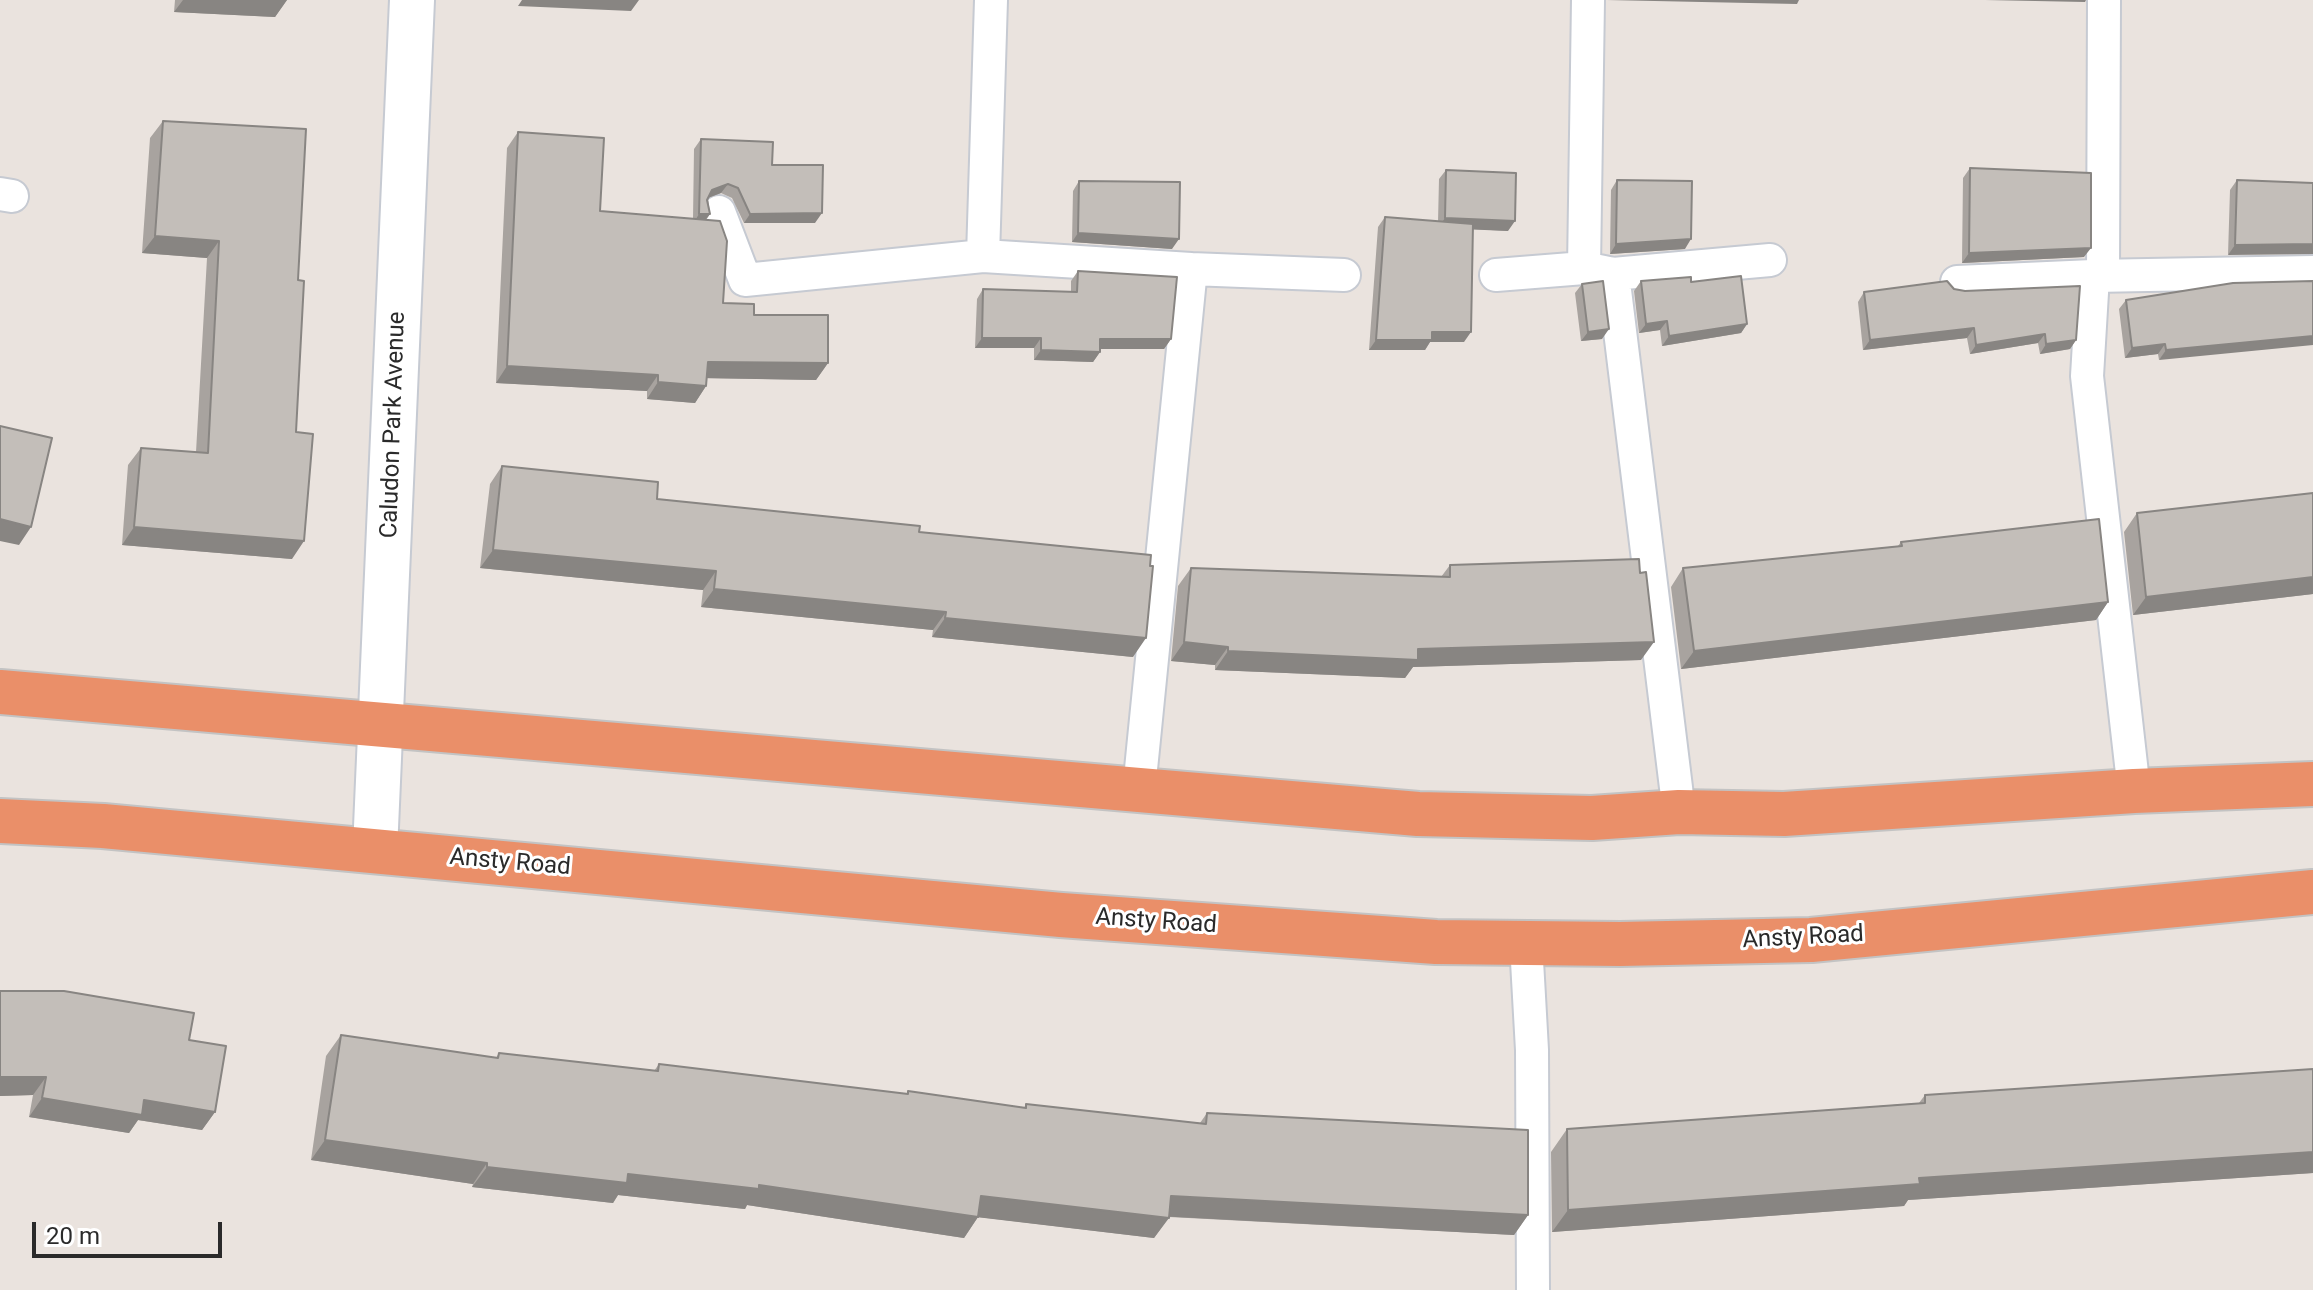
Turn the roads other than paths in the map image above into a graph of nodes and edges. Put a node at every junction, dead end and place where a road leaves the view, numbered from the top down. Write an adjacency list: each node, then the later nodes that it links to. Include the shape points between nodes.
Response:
1 (412, 0): 16 (street, Caludon Park Avenue)
2 (991, 0): 6 (lane)
3 (1588, 0): 9 (lane)
4 (2104, 0): 13 (lane)
5 (719, 212): 6 (lane, via 745,280)
6 (983, 256): 8 (lane)
7 (1770, 260): 9 (lane)
8 (1191, 269): 11 (lane); 18 (lane)
9 (1599, 271): 12 (lane); 20 (lane)
10 (2313, 272): 13 (lane)
11 (1344, 275)
12 (1496, 275)
13 (2098, 276): 14 (lane); 19 (lane, via 2087,376)
14 (1957, 282)
15 (0, 692): 16 (highway)
16 (382, 723): 18 (highway); 22 (street, Caludon Park Avenue)
17 (2313, 784): 19 (highway)
18 (1139, 789): 20 (highway, via 1418,814 1592,818)
19 (2134, 791): 20 (highway, via 1784,814)
20 (1679, 812)
21 (0, 821): 22 (highway, Ansty Road)
22 (375, 850): 24 (highway, Ansty Road, via 1061,915 1436,942)
23 (2313, 892): 24 (highway, Ansty Road, via 1811,940)
24 (1526, 943): 25 (lane)
25 (1533, 1290)

